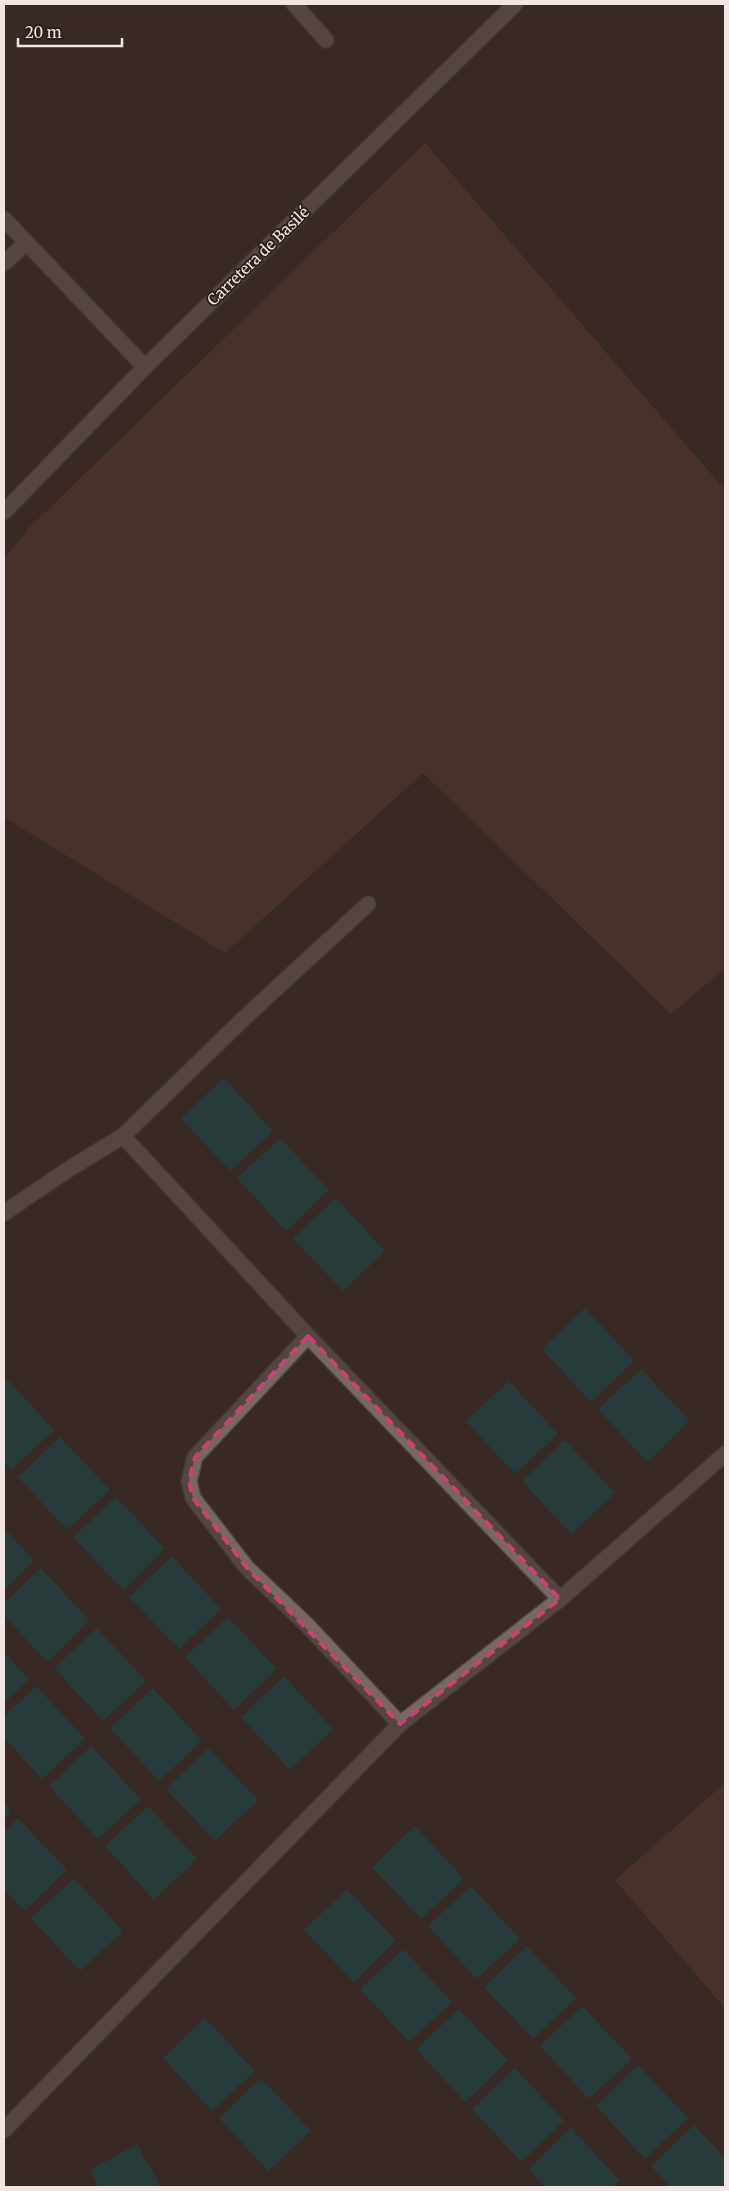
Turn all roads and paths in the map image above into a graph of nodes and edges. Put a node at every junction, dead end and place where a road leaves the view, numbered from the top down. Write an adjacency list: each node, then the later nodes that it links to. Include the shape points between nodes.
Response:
1 (294, 4): 3 (street)
2 (515, 4): 7 (street, Carretera de Basilé)
3 (326, 40)
4 (4, 219): 5 (street)
5 (26, 243): 6 (street); 7 (street)
6 (4, 263)
7 (145, 367): 8 (street, Carretera de Basilé)
8 (4, 512)
9 (368, 904): 10 (street)
10 (123, 1136): 11 (street); 12 (street)
11 (4, 1213)
12 (308, 1336): 14 (street); 15 (street, via 195,1457 188,1481 192,1498 247,1568 306,1624)
13 (725, 1454): 14 (street)
14 (560, 1599): 15 (street)
15 (400, 1724): 16 (street)
16 (4, 2130)

